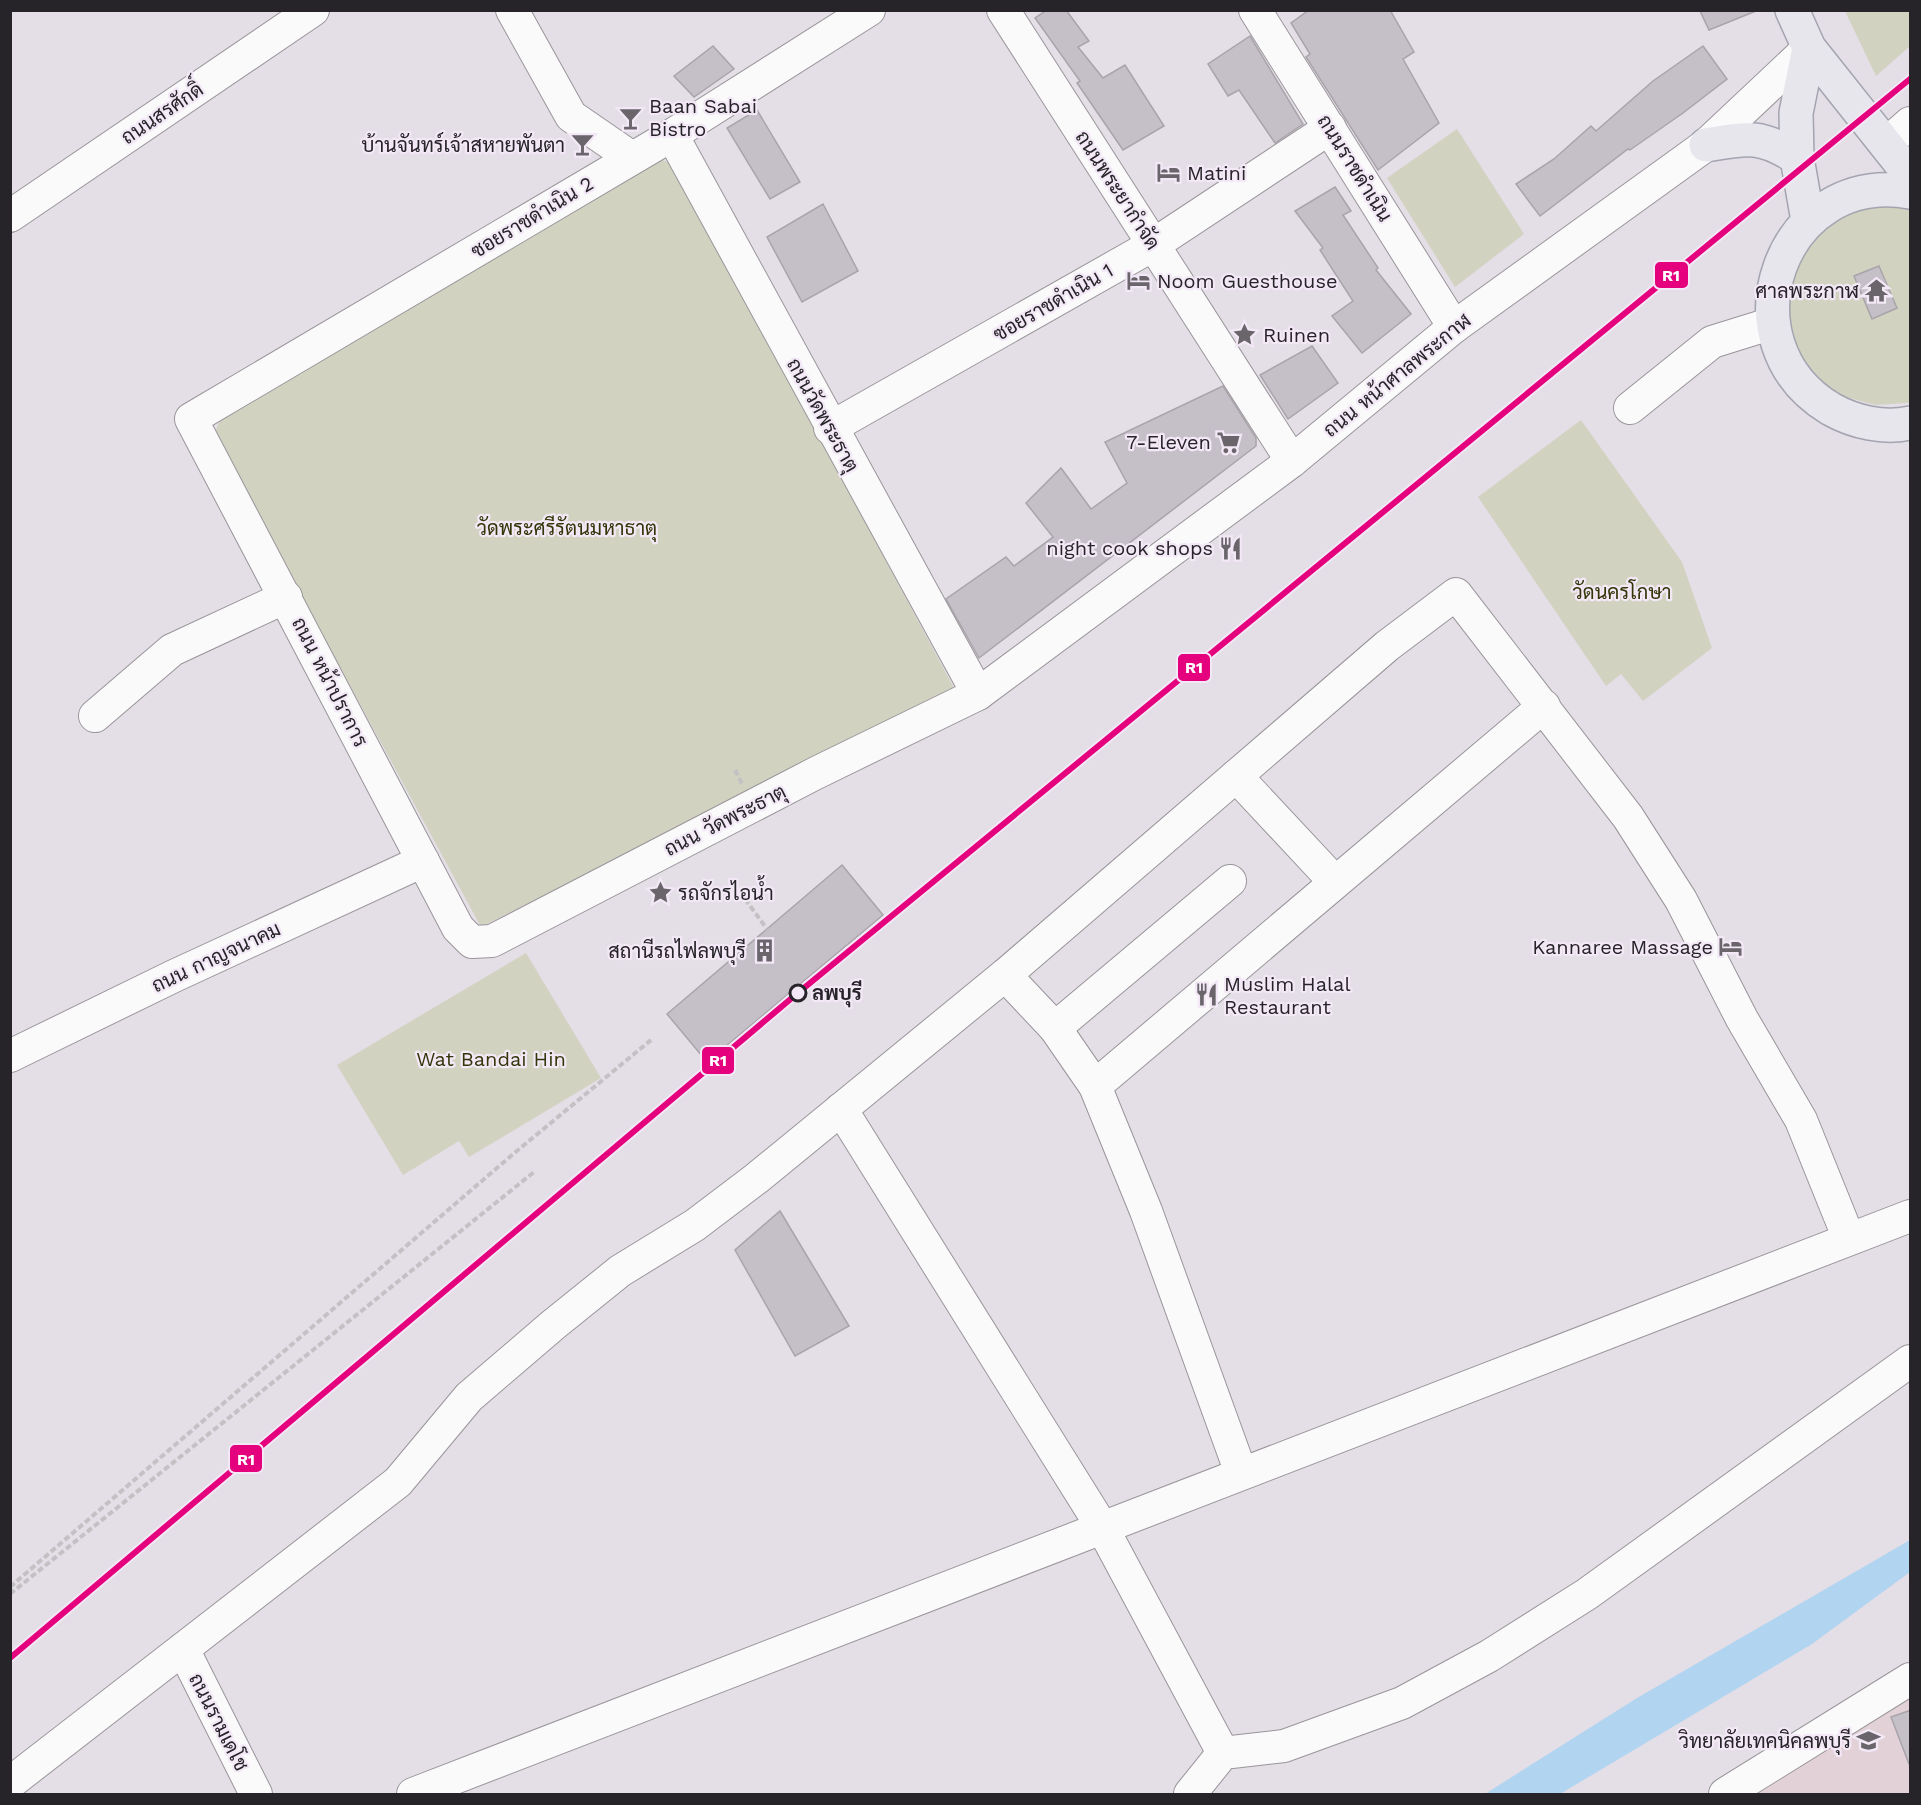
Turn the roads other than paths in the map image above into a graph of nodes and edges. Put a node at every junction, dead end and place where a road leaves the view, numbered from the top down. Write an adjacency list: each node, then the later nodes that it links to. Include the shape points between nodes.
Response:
1 (313, 10): 17 (street, ถนนสรศักดิ์)
2 (512, 10): 13 (street, via 571,116)
3 (869, 10): 10 (street, ซอยราชดำเนิน 2)
4 (1002, 10): 19 (street, ถนนพระยากำจัด)
5 (1255, 10): 9 (street, ถนนราชดำเนิน)
6 (1792, 10): 7 (main road)
7 (1809, 48): 11 (main road); 12 (street, ถนน หน้าศาลพระกาฬ); 14 (main road, via 1796,113)
8 (1911, 123): 11 (street)
9 (1330, 128): 19 (street, ซอยราชดำเนิน 1); 21 (street, ถนนราชดำเนิน)
10 (672, 135): 13 (street, ซอยราชดำเนิน 2); 24 (street, ถนนวัดพระธาตุ)
11 (1886, 144): 15 (main road)
12 (1706, 145): 14 (main road, via 1746,138 1774,142); 21 (street, ถนน หน้าศาลพระกาฬ)
13 (632, 158): 23 (street, ซอยราชดำเนิน 2)
14 (1797, 158): 18 (main road)
15 (1911, 175)
16 (1911, 192): 18 (main road, via 1863,192 1833,203)
17 (10, 216)
18 (1808, 221): 20 (main road, via 1790,243 1778,268 1772,295)
19 (1153, 245): 24 (street, ซอยราชดำเนิน 1); 26 (street, ถนนพระยากำจัด)
20 (1773, 323): 22 (street, via 1712,342); 25 (main road, via 1781,353 1796,379 1818,401 1844,416)
21 (1454, 327): 26 (street, ถนน หน้าศาลพระกาฬ)
22 (1630, 408)
23 (191, 419): 27 (street, ถนน หน้าปราการ)
24 (830, 428): 28 (street, ถนนวัดพระธาตุ)
25 (1908, 430)
26 (1292, 461): 28 (street, ถนน หน้าศาลพระกาฬ)
27 (286, 597): 30 (street, via 172,651); 32 (street, ถนน หน้าปราการ)
28 (978, 694): 35 (street, ถนน วัดพระธาตุ, via 492,941)
29 (1544, 705): 31 (street, via 1456,594 1387,646); 34 (street); 42 (street, via 1628,817 1681,900 1742,1019 1801,1119)
30 (95, 716)
31 (1236, 776): 34 (street); 36 (street)
32 (423, 861): 35 (street, ถนน หน้าปราการ, via 458,928); 38 (street, ถนน กาญจนาคม)
33 (1230, 881): 37 (street)
34 (1335, 882): 39 (street)
35 (472, 942)
36 (1005, 975): 37 (street); 40 (street)
37 (1055, 1028): 39 (street)
38 (10, 1056)
39 (1095, 1086): 44 (street, via 1146,1211)
40 (841, 1109): 45 (street); 46 (street, via 694,1225 620,1271 561,1318 469,1397 399,1482)
41 (1911, 1216): 42 (street)
42 (1849, 1239): 44 (street)
43 (1911, 1361): 48 (street, via 1597,1587 1489,1656 1402,1703 1284,1746)
44 (1241, 1473): 45 (street)
45 (1102, 1527): 48 (street); 51 (street)
46 (183, 1649): 49 (street); 50 (street, ถนนรามเดโช)
47 (1911, 1679): 53 (street)
48 (1223, 1753): 52 (street)
49 (10, 1783)
50 (256, 1794)
51 (413, 1794)
52 (1190, 1794)
53 (1725, 1794)

